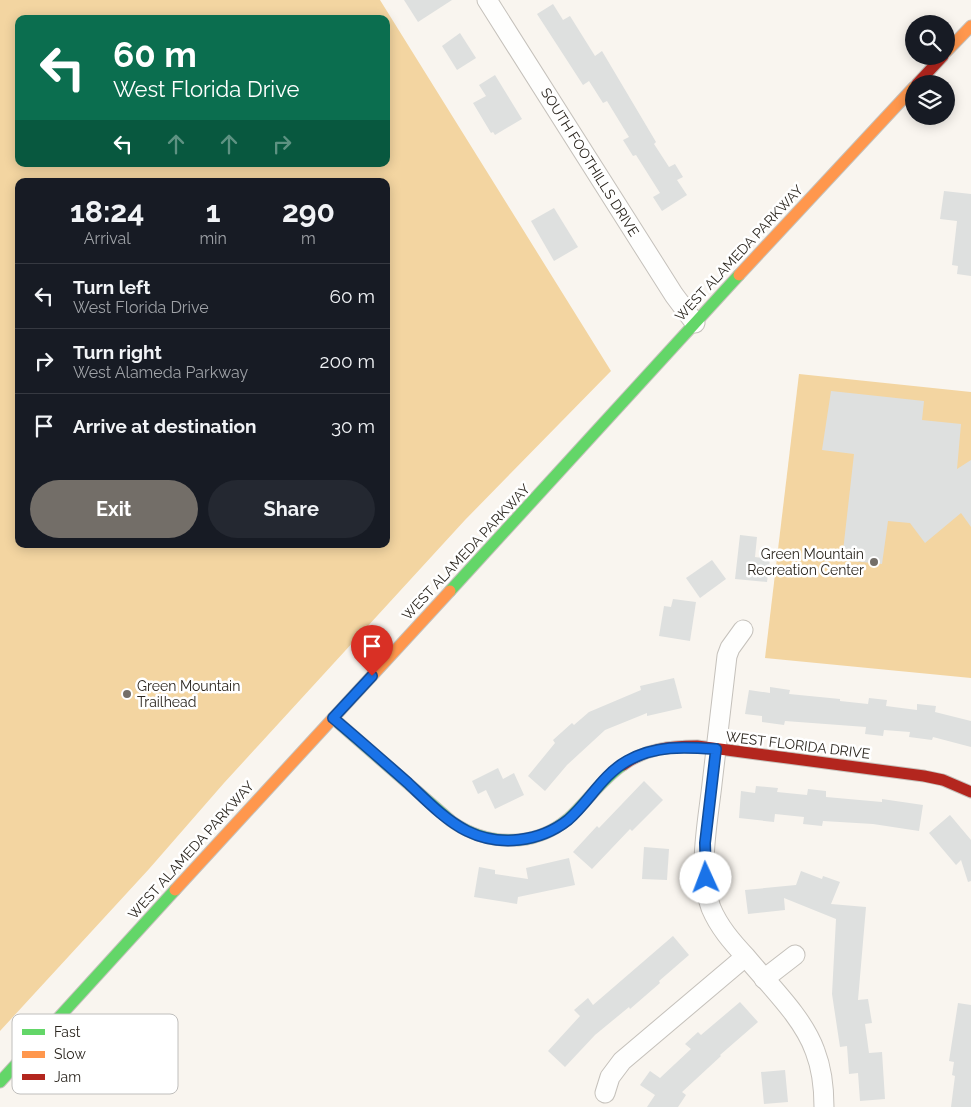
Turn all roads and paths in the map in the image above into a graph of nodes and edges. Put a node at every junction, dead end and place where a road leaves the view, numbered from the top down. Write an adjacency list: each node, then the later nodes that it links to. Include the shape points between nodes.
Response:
1 (487, 0): 7 (street, SOUTH FOOTHILLS DRIVE)
2 (971, 26): 3 (main road)
3 (955, 43)
4 (935, 65): 5 (main road)
5 (925, 75)
6 (905, 97): 7 (main road, WEST ALAMEDA PARKWAY)
7 (695, 323): 9 (main road, WEST ALAMEDA PARKWAY)
8 (743, 630): 10 (street, via 727,656)
9 (333, 718): 10 (main road, WEST FLORIDA DRIVE, via 452,822 479,836 502,840 524,839 552,830 567,820 614,771 642,754 672,747); 15 (main road, WEST ALAMEDA PARKWAY)
10 (716, 749): 11 (main road, WEST FLORIDA DRIVE, via 924,776); 13 (street, via 705,843 707,893 724,932)
11 (971, 792)
12 (795, 955): 14 (street)
13 (745, 957): 14 (street); 18 (street, via 622,1062 610,1077)
14 (764, 979): 19 (street, via 801,1024 815,1050 822,1077)
15 (61, 1014)
16 (12, 1069): 17 (main road, WEST ALAMEDA PARKWAY)
17 (0, 1082)
18 (605, 1093)
19 (824, 1107)

